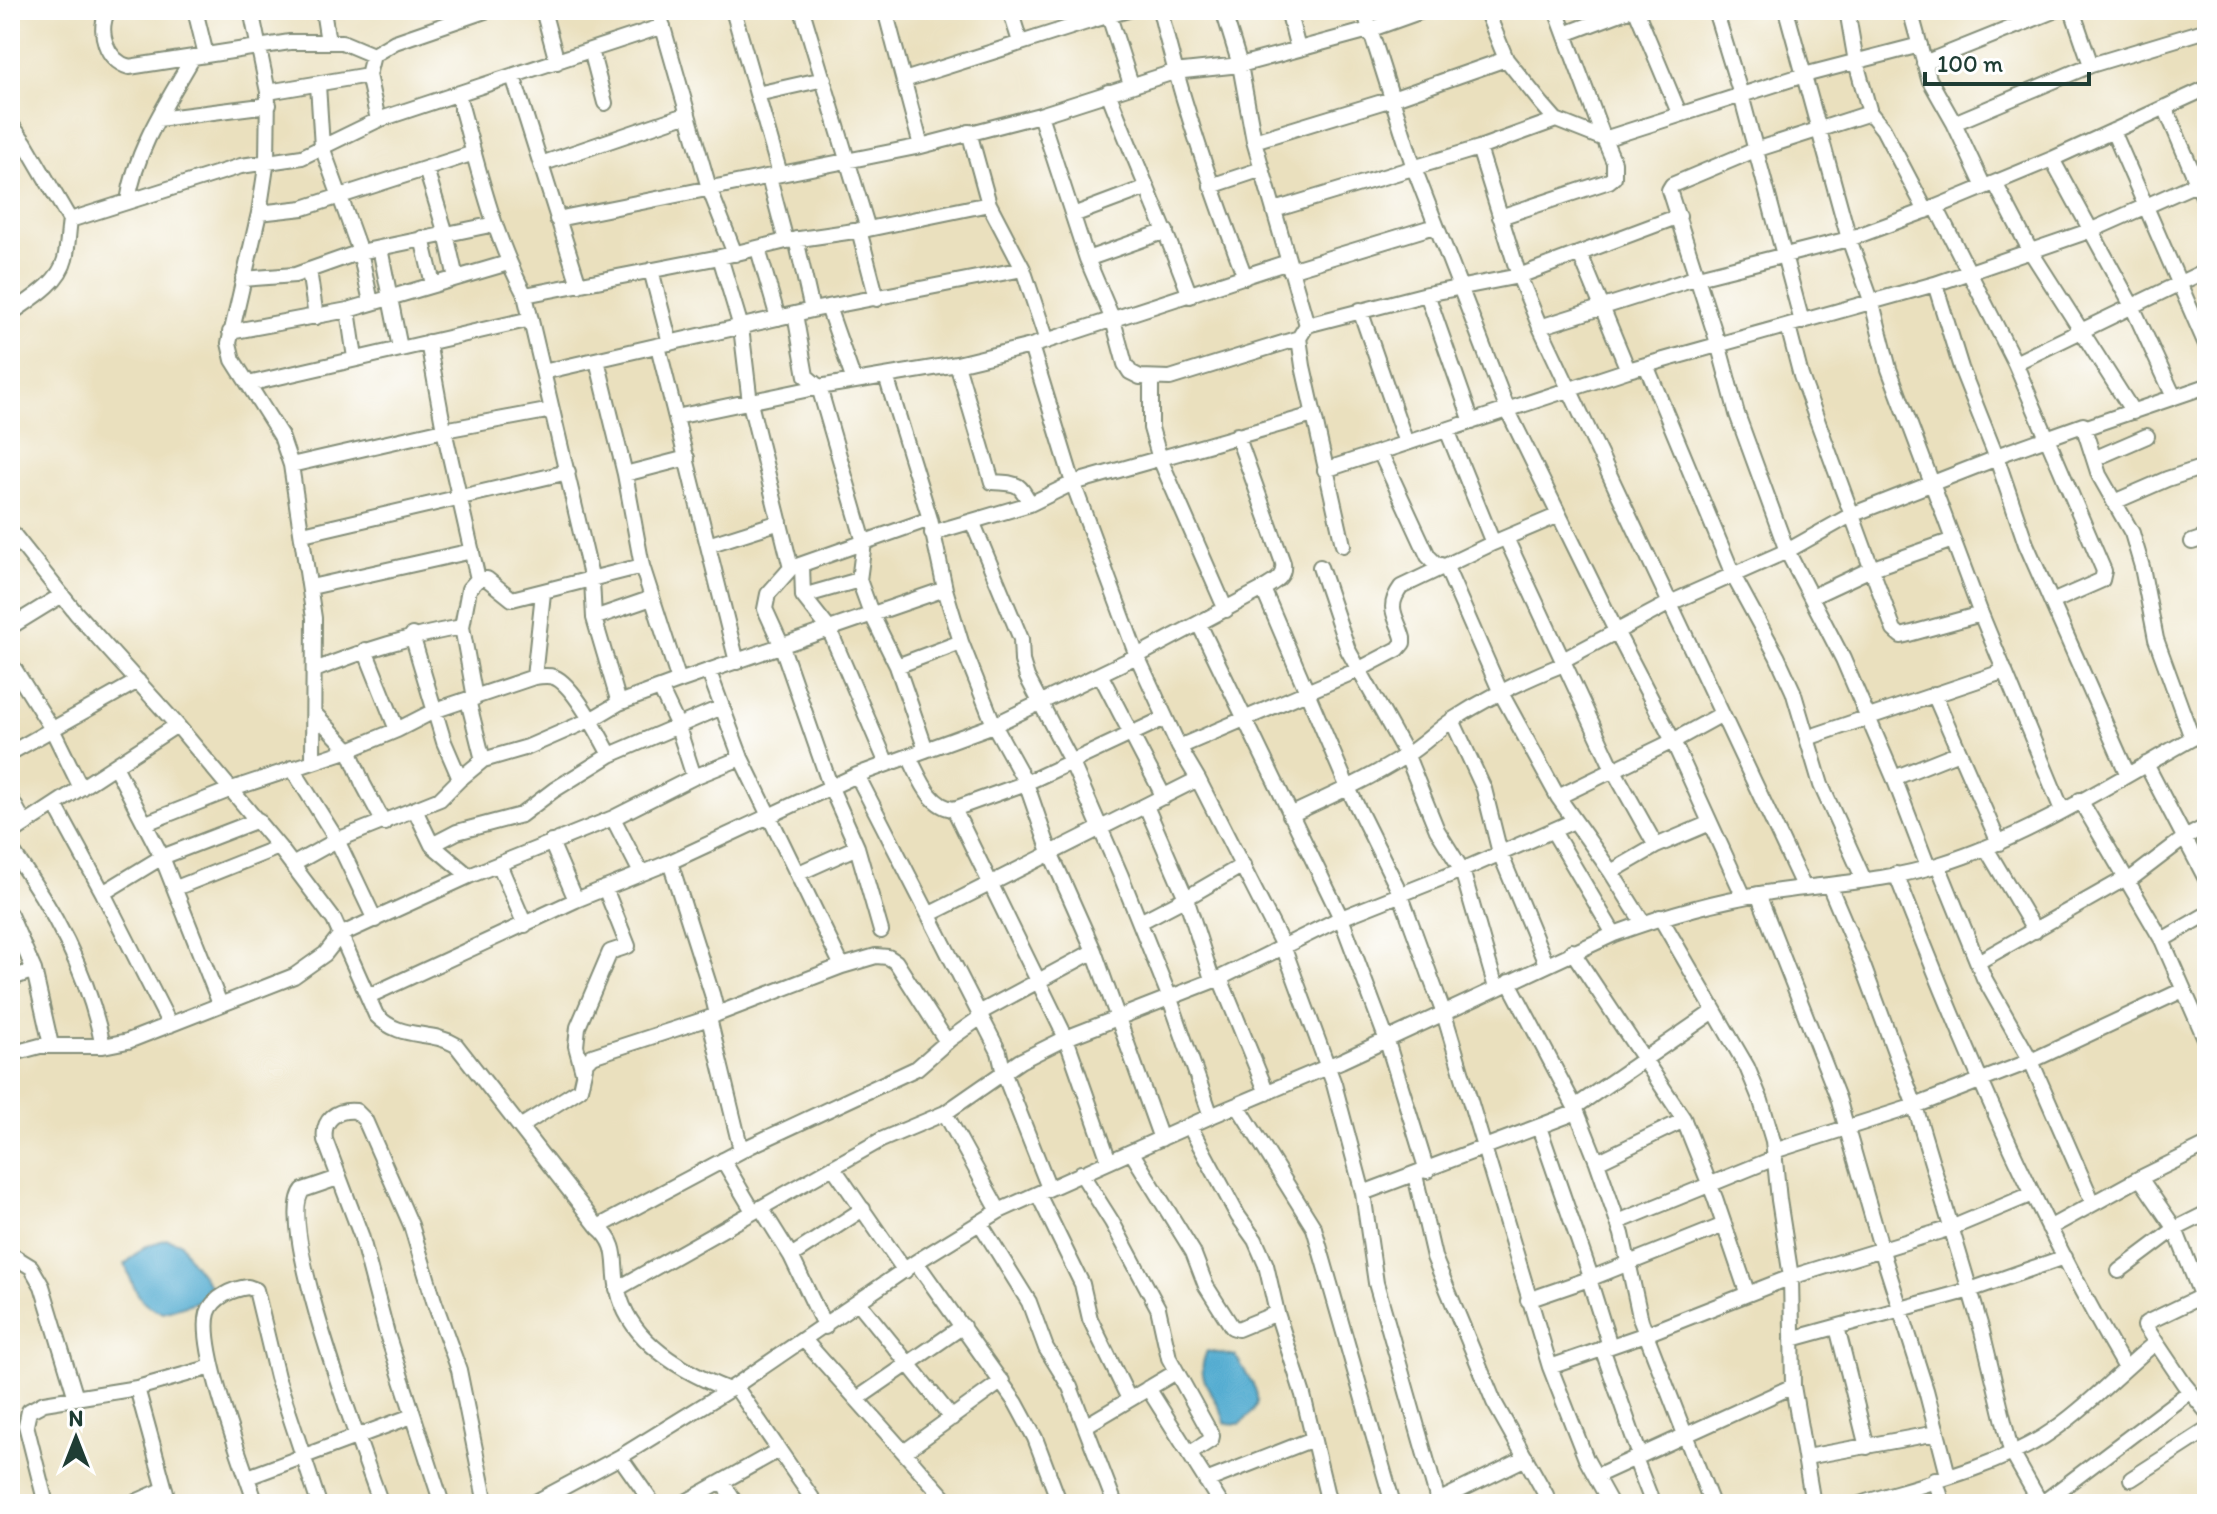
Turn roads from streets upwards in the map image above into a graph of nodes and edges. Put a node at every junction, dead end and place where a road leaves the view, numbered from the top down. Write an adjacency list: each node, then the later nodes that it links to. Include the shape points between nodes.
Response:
1 (195, 10): 42 (street)
2 (251, 10): 38 (street)
3 (323, 10): 35 (street)
4 (488, 10): 28 (street)
5 (543, 10): 44 (street)
6 (658, 10): 31 (street)
7 (733, 10): 59 (street)
8 (802, 10): 53 (street)
9 (885, 10): 54 (street)
10 (1010, 10): 36 (street)
11 (1128, 10): 30 (street)
12 (1160, 10): 49 (street)
13 (1223, 10): 47 (street)
14 (1288, 10): 39 (street)
15 (1364, 10): 32 (street)
16 (1425, 10): 32 (street)
17 (1486, 10): 43 (street)
18 (1556, 10): 34 (street)
19 (1629, 10): 34 (street)
20 (1636, 10): 66 (street)
21 (1715, 10): 61 (street)
22 (1786, 10): 51 (street)
23 (1847, 10): 45 (street)
24 (1910, 10): 37 (street)
25 (2056, 10): 46 (street)
26 (2072, 10): 48 (street)
27 (104, 12): 42 (street, via 106,47 117,63 129,67)
28 (453, 16): 41 (street)
29 (1088, 16): 30 (street); 36 (street)
30 (1109, 16): 55 (street)
31 (663, 26): 40 (street); 68 (street)
32 (1369, 30): 39 (street); 63 (street)
33 (2207, 30): 48 (street)
34 (1565, 34): 78 (street)
35 (328, 42): 38 (street); 41 (street)
36 (1020, 42): 54 (street)
37 (1920, 45): 45 (street); 46 (street)
38 (259, 47): 42 (street); 62 (street)
39 (1298, 49): 47 (street)
40 (591, 50): 44 (street); 64 (street)
41 (373, 55): 50 (street)
42 (200, 56): 70 (street)
43 (1506, 59): 63 (street); 72 (street)
44 (557, 62): 52 (street)
45 (1856, 62): 51 (street); 67 (street)
46 (1924, 63): 74 (street)
47 (1240, 65): 49 (street); 79 (street)
48 (2091, 65): 74 (street)
49 (1174, 72): 55 (street); 95 (street)
50 (368, 75): 56 (street); 71 (street)
51 (1804, 75): 61 (street); 75 (street)
52 (513, 76): 60 (street); 88 (street)
53 (824, 79): 59 (street); 87 (street)
54 (904, 80): 80 (street)
55 (1131, 84): 58 (street)
56 (318, 85): 62 (street); 81 (street)
57 (2207, 88): 65 (street)
58 (1108, 92): 69 (street); 97 (street)
59 (757, 94): 92 (street)
60 (458, 95): 71 (street); 84 (street)
61 (1741, 95): 66 (street); 83 (street)
62 (269, 99): 70 (street); 86 (street)
63 (1392, 99): 79 (street); 89 (street)
64 (605, 103)
65 (2165, 107): 76 (street); 93 (street)
66 (1679, 113): 78 (street)
67 (1870, 113): 75 (street); 103 (street)
68 (688, 114): 88 (street); 96 (street)
69 (1040, 115): 77 (street); 106 (street)
70 (158, 119): 99 (street, via 141,151)
71 (378, 120): 81 (street)
72 (1556, 120): 78 (street); 82 (street)
73 (10, 123): 110 (street)
74 (1954, 123): 94 (street)
75 (1818, 130): 83 (street); 118 (street)
76 (2113, 131): 85 (street); 101 (street)
77 (969, 132): 80 (street); 100 (street)
78 (1604, 139): 108 (street, via 1614,162 1609,181)
79 (1254, 141): 91 (street)
80 (921, 146): 87 (street)
81 (322, 147): 86 (street, via 302,157); 98 (street)
82 (1479, 148): 89 (street); 108 (street)
83 (1755, 150): 107 (street, via 1670,187); 126 (street)
84 (474, 153): 90 (street); 111 (street)
85 (2052, 159): 94 (street); 114 (street)
86 (267, 160): 99 (street); 105 (street)
87 (849, 162): 92 (street); 113 (street)
88 (541, 164): 109 (street)
89 (1414, 168): 104 (street); 112 (street)
90 (426, 169): 98 (street); 116 (street)
91 (1262, 169): 95 (street); 104 (street)
92 (775, 176): 96 (street); 119 (street)
93 (2202, 181): 101 (street); 102 (street)
94 (1990, 185): 103 (street); 123 (street)
95 (1211, 186): 136 (street)
96 (709, 188): 109 (street); 125 (street)
97 (1145, 188): 106 (street); 115 (street)
98 (341, 195): 105 (street, via 303,208); 122 (street)
99 (128, 201): 110 (street)
100 (989, 204): 113 (street); 130 (street)
101 (2147, 206): 114 (street); 142 (street)
102 (2207, 206)
103 (1931, 209): 118 (street); 134 (street)
104 (1274, 210): 129 (street)
105 (259, 213): 139 (street)
106 (1073, 215): 127 (street)
107 (1679, 216): 124 (street); 137 (street)
108 (1500, 217): 135 (street)
109 (557, 219): 143 (street)
110 (70, 220): 158 (street, via 60,272)
111 (495, 224): 116 (street); 128 (street)
112 (1435, 226): 129 (street); 144 (street)
113 (864, 230): 119 (street); 149 (street)
114 (2092, 230): 123 (street); 152 (street)
115 (1166, 231): 127 (street); 148 (street)
116 (446, 234): 117 (street); 138 (street)
117 (422, 238): 120 (street); 140 (street)
118 (1849, 239): 126 (street); 151 (street)
119 (791, 240): 121 (street); 156 (street)
120 (380, 248): 122 (street); 147 (street)
121 (758, 249): 125 (street); 161 (street)
122 (360, 252): 131 (street); 150 (street)
123 (2031, 252): 134 (street); 169 (street)
124 (1580, 254): 135 (street); 154 (street)
125 (728, 256): 132 (street); 165 (street)
126 (1785, 256): 137 (street); 164 (street)
127 (1087, 259): 163 (street)
128 (508, 263): 138 (street); 146 (street)
129 (1289, 266): 136 (street); 168 (street)
130 (1023, 269): 149 (street); 170 (street)
131 (309, 270): 139 (street); 160 (street)
132 (651, 270): 143 (street); 173 (street)
133 (2207, 270): 142 (street)
134 (1970, 272): 141 (street); 179 (street)
135 (1519, 276): 144 (street); 166 (street)
136 (1245, 277): 148 (street)
137 (1698, 277): 154 (street); 172 (street)
138 (456, 278): 140 (street)
139 (243, 279): 167 (street)
140 (433, 284): 147 (street)
141 (1935, 284): 151 (street); 207 (street, via 1965,380)
142 (2180, 284): 152 (street); 175 (street)
143 (579, 285): 146 (street)
144 (1458, 288): 145 (street); 194 (street)
145 (1427, 294): 157 (street); 198 (street)
146 (525, 295): 162 (street)
147 (392, 296): 150 (street); 176 (street)
148 (1190, 296): 163 (street)
149 (877, 299): 153 (street)
150 (371, 302): 155 (street)
151 (1872, 303): 164 (street); 216 (street, via 1889,369)
152 (2132, 306): 169 (street); 191 (street)
153 (828, 307): 156 (street); 186 (street)
154 (1603, 308): 166 (street); 182 (street)
155 (348, 310): 160 (street); 177 (street)
156 (812, 310): 159 (street)
157 (1360, 310): 168 (street); 205 (street)
158 (10, 314)
159 (795, 314): 161 (street); 189 (street, via 806,376)
160 (316, 317): 167 (street)
161 (778, 318): 165 (street)
162 (531, 319): 171 (street); 183 (street)
163 (1113, 320): 170 (street); 185 (street, via 1130,372)
164 (1795, 324): 172 (street); 222 (street, via 1801,376)
165 (741, 327): 173 (street); 192 (street)
166 (1540, 327): 190 (street)
167 (230, 332): 187 (street, via 233,360)
168 (1303, 332): 185 (street, via 1170,378); 196 (street)
169 (2080, 332): 179 (street); 195 (street)
170 (1047, 341): 174 (street)
171 (428, 342): 176 (street); 200 (street)
172 (1718, 343): 181 (street); 236 (street, via 1737,414)
173 (664, 345): 178 (street); 197 (street)
174 (1031, 346): 180 (street); 217 (street)
175 (2207, 347)
176 (400, 348): 177 (street)
177 (355, 358): 187 (street)
178 (597, 360): 183 (street); 215 (street)
179 (2015, 363): 204 (street)
180 (957, 364): 184 (street); 220 (street, via 992,482 1016,484)
181 (1646, 365): 182 (street); 242 (street)
182 (1628, 370): 190 (street)
183 (543, 372): 193 (street)
184 (886, 376): 186 (street); 225 (street)
185 (1151, 379): 210 (street, via 1151,428)
186 (854, 381): 189 (street)
187 (248, 384): 211 (street, via 281,436)
188 (2207, 386): 191 (street)
189 (819, 387): 192 (street); 231 (street)
190 (1570, 389): 194 (street); 255 (street)
191 (2174, 397): 195 (street)
192 (750, 403): 197 (street); 224 (street)
193 (552, 410): 200 (street); 214 (street)
194 (1508, 411): 198 (street); 221 (street)
195 (2133, 412): 199 (street)
196 (1313, 415): 202 (street); 213 (street)
197 (676, 417): 208 (street)
198 (1472, 422): 201 (street)
199 (2084, 428): 204 (street); 209 (street)
200 (444, 430): 211 (street); 218 (street)
201 (1447, 430): 205 (street); 229 (street)
202 (1237, 435): 210 (street); 248 (street, via 1283,563 1281,577)
203 (2147, 436): 209 (street)
204 (2048, 438): 207 (street); 254 (street, via 2105,574)
205 (1406, 443): 206 (street)
206 (1380, 452): 213 (street); 240 (street, via 1428,556)
207 (1997, 457): 216 (street); 254 (street)
208 (687, 458): 215 (street); 233 (street)
209 (2096, 458): 219 (street)
210 (1160, 459): 217 (street); 256 (street)
211 (291, 465): 227 (street)
212 (2207, 466): 219 (street)
213 (1325, 470): 234 (street)
214 (568, 472): 218 (street); 244 (street)
215 (625, 474): 237 (street)
216 (1931, 482): 222 (street); 230 (street)
217 (1073, 483): 220 (street); 269 (street)
218 (459, 498): 227 (street); 235 (street)
219 (2114, 502): 306 (street, via 2135,543 2156,639)
220 (1030, 504): 223 (street)
221 (1559, 515): 229 (street); 264 (street)
222 (1851, 515): 236 (street); 241 (street)
223 (972, 521): 225 (street); 288 (street, via 1021,639 1022,661)
224 (780, 522): 233 (street); 238 (street)
225 (931, 526): 231 (street); 247 (street)
226 (10, 530): 250 (street)
227 (303, 534): 246 (street)
228 (2207, 537): 232 (street)
229 (1499, 540): 240 (street); 272 (street)
230 (1953, 540): 241 (street); 258 (street)
231 (864, 542): 238 (street); 245 (street)
232 (2192, 542)
233 (708, 545): 271 (street)
234 (1343, 545)
235 (472, 551): 243 (street); 246 (street)
236 (1787, 551): 242 (street); 252 (street)
237 (642, 566): 244 (street); 253 (street)
238 (796, 567): 251 (street); 267 (street, via 768,594 765,609)
239 (1320, 567): 275 (street)
240 (1446, 567): 275 (street, via 1401,587 1392,605 1403,643); 284 (street)
241 (1873, 568): 252 (street); 258 (street, via 1894,630 1901,636)
242 (1734, 577): 255 (street); 305 (street, via 1793,691)
243 (478, 579): 249 (street, via 487,579 512,599); 262 (street, via 469,589)
244 (592, 580): 249 (street); 259 (street)
245 (859, 580): 251 (street); 257 (street)
246 (311, 587): 274 (street)
247 (945, 589): 257 (street); 266 (street)
248 (1263, 589): 256 (street); 283 (street)
249 (543, 593): 279 (street)
250 (62, 595): 261 (street); 280 (street)
251 (803, 596): 263 (street)
252 (1811, 597): 293 (street)
253 (652, 598): 259 (street); 281 (street)
254 (2052, 602): 325 (street)
255 (1670, 603): 264 (street); 292 (street)
256 (1226, 610): 260 (street)
257 (871, 613): 263 (street); 273 (street)
258 (1981, 614): 276 (street)
259 (594, 618): 287 (street)
260 (1199, 624): 269 (street); 296 (street)
261 (10, 627)
262 (462, 627): 265 (street); 286 (street)
263 (829, 629): 267 (street); 320 (street)
264 (1616, 631): 272 (street); 307 (street)
265 (412, 635): 268 (street); 290 (street)
266 (961, 642): 273 (street); 300 (street)
267 (781, 644): 271 (street); 333 (street)
268 (365, 650): 274 (street); 302 (street)
269 (1137, 656): 278 (street); 294 (street)
270 (10, 662): 301 (street)
271 (737, 662): 277 (street)
272 (1564, 662): 284 (street); 324 (street)
273 (897, 666): 310 (street)
274 (315, 670): 291 (street)
275 (1358, 670): 283 (street); 314 (street)
276 (2005, 671): 285 (street); 344 (street)
277 (709, 672): 281 (street); 289 (street)
278 (1100, 674): 288 (street); 304 (street)
279 (534, 677): 286 (street); 295 (street, via 556,677)
280 (138, 681): 299 (street); 301 (street)
281 (679, 681): 282 (street)
282 (660, 688): 287 (street); 298 (street)
283 (1305, 692): 296 (street); 334 (street)
284 (1501, 693): 297 (street); 338 (street)
285 (1934, 694): 293 (street); 311 (street)
286 (471, 699): 290 (street); 318 (street)
287 (619, 703): 295 (street)
288 (1040, 704): 300 (street); 319 (street)
289 (722, 707): 298 (street); 316 (street)
290 (436, 710): 302 (street); 329 (street)
291 (314, 713): 309 (street); 317 (street)
292 (1722, 714): 307 (street); 388 (street)
293 (1867, 716): 305 (street); 328 (street)
294 (1165, 718): 304 (street); 308 (street)
295 (592, 719): 313 (street); 318 (street)
296 (1245, 719): 308 (street); 346 (street)
297 (1452, 720): 314 (street); 368 (street, via 1484,789)
298 (677, 724): 313 (street); 327 (street)
299 (177, 725): 322 (street); 335 (street)
300 (994, 725): 310 (street); 331 (street)
301 (52, 729): 312 (street); 332 (street)
302 (397, 730): 309 (street)
303 (2207, 730): 306 (street)
304 (1132, 733): 319 (street); 337 (street)
305 (1807, 738): 382 (street, via 1821,785)
306 (2192, 738): 321 (street)
307 (1673, 741): 324 (street); 352 (street)
308 (1179, 747): 330 (street)
309 (349, 750): 317 (street); 351 (street)
310 (926, 750): 315 (street)
311 (1959, 752): 328 (street); 363 (street)
312 (10, 753)
313 (610, 755): 361 (street, via 521,815 457,832)
314 (1407, 756): 334 (street); 375 (street, via 1437,830)
315 (909, 757): 320 (street); 342 (street, via 935,802)
316 (741, 758): 327 (street); 345 (street)
317 (313, 760): 323 (street)
318 (483, 760): 329 (street)
319 (1072, 763): 331 (street); 355 (street)
320 (887, 764): 326 (street)
321 (2146, 764): 325 (street); 358 (street)
322 (115, 766): 332 (street); 350 (street)
323 (292, 768): 335 (street); 359 (street)
324 (1613, 769): 338 (street); 362 (street)
325 (2127, 773): 339 (street)
326 (857, 775): 333 (street); 394 (street)
327 (694, 777): 347 (street)
328 (1894, 778): 374 (street)
329 (460, 779): 343 (street, via 443,797)
330 (1198, 779): 337 (street); 373 (street)
331 (1026, 783): 342 (street); 367 (street)
332 (81, 788): 340 (street)
333 (831, 788): 345 (street); 365 (street)
334 (1348, 788): 346 (street); 390 (street)
335 (232, 789): 348 (street); 350 (street)
336 (10, 797): 353 (street)
337 (1164, 797): 341 (street)
338 (1558, 797): 349 (street)
339 (2080, 800): 344 (street); 381 (street)
340 (55, 805): 353 (street); 389 (street)
341 (1146, 806): 355 (street); 392 (street)
342 (954, 809): 384 (street)
343 (415, 810): 351 (street); 361 (street)
344 (2062, 810): 363 (street)
345 (770, 814): 370 (street); 378 (street)
346 (1290, 815): 398 (street)
347 (613, 818): 360 (street); 377 (street)
348 (258, 820): 364 (street); 369 (street)
349 (1574, 821): 356 (street); 376 (street)
350 (146, 823): 369 (street)
351 (384, 823): 359 (street)
352 (1710, 823): 362 (street); 391 (street)
353 (25, 824): 357 (street)
354 (2207, 826): 358 (street)
355 (1100, 827): 367 (street); 400 (street)
356 (1553, 831): 368 (street); 405 (street)
357 (10, 834)
358 (2183, 839): 381 (street); 383 (street)
359 (337, 840): 372 (street); 399 (street)
360 (551, 842): 371 (street); 393 (street)
361 (432, 845): 380 (street)
362 (1656, 846): 376 (street)
363 (1993, 846): 374 (street); 404 (street)
364 (279, 847): 372 (street); 386 (street)
365 (857, 847): 378 (street); 403 (street)
366 (10, 848): 434 (street, via 70,948 96,1010)
367 (1050, 852): 384 (street); 409 (street)
368 (1500, 853): 375 (street); 412 (street)
369 (162, 857): 386 (street); 389 (street)
370 (670, 862): 377 (street); 426 (street, via 697,939)
371 (499, 864): 380 (street); 402 (street)
372 (292, 865): 406 (street)
373 (1243, 865): 392 (street); 408 (street)
374 (1933, 866): 379 (street); 411 (street)
375 (1462, 870): 390 (street); 418 (street)
376 (1611, 872): 401 (street)
377 (641, 873): 387 (street)
378 (799, 873): 413 (street)
379 (1896, 874): 382 (street); 441 (street)
380 (469, 876): 399 (street)
381 (2127, 879): 404 (street); 407 (street)
382 (1864, 880): 385 (street)
383 (2207, 881)
384 (990, 883): 394 (street); 417 (street)
385 (1829, 885): 388 (street); 444 (street)
386 (176, 888): 422 (street)
387 (605, 888): 393 (street); 439 (street, via 628,946 610,952 578,1027 576,1046)
388 (1804, 888): 391 (street)
389 (103, 893): 428 (street)
390 (1400, 893): 398 (street); 424 (street)
391 (1751, 895): 397 (street); 452 (street, via 1833,1081)
392 (1186, 898): 400 (street); 415 (street, via 1212,979)
393 (576, 900): 402 (street)
394 (930, 914): 425 (street)
395 (2207, 914): 407 (street)
396 (11, 917): 414 (street)
397 (1660, 917): 401 (street); 423 (street)
398 (1341, 918): 408 (street); 430 (street)
399 (375, 920): 406 (street)
400 (1140, 922): 421 (street)
401 (1643, 923): 405 (street)
402 (525, 925): 420 (street)
403 (881, 931)
404 (2035, 931): 411 (street)
405 (1614, 934): 410 (street)
406 (340, 935): 420 (street); 422 (street, via 325,954 294,976)
407 (2162, 940): 419 (street)
408 (1283, 946): 415 (street); 438 (street)
409 (1094, 951): 417 (street); 427 (street)
410 (1572, 951): 412 (street); 436 (street)
411 (1978, 962): 437 (street)
412 (1546, 964): 418 (street)
413 (842, 966): 426 (street); 431 (street, via 876,956 896,962)
414 (34, 970): 416 (street); 433 (street)
415 (1220, 978): 421 (street); 442 (street)
416 (10, 979)
417 (1038, 981): 425 (street); 429 (street)
418 (1502, 985): 424 (street); 445 (street)
419 (2183, 990): 432 (street); 437 (street)
420 (369, 996): 449 (street, via 376,1015 393,1029 456,1045)
421 (1169, 996): 427 (street); 447 (street)
422 (220, 1004): 428 (street)
423 (1714, 1011): 436 (street); 458 (street, via 1747,1067)
424 (1444, 1014): 430 (street); 455 (street)
425 (980, 1015): 431 (street); 440 (street)
426 (713, 1016): 439 (street, via 592,1056); 456 (street)
427 (1116, 1018): 429 (street); 453 (street)
428 (170, 1025): 434 (street)
429 (1066, 1038): 440 (street); 460 (street)
430 (1386, 1038): 438 (street); 464 (street)
431 (947, 1042): 456 (street, via 908,1073)
432 (2207, 1043)
433 (51, 1045): 434 (street); 435 (street)
434 (103, 1046)
435 (10, 1054)
436 (1645, 1060): 445 (street); 448 (street)
437 (2031, 1061): 441 (street); 471 (street)
438 (1327, 1067): 442 (street); 469 (street)
439 (583, 1072): 449 (street, via 580,1089)
440 (1004, 1074): 446 (street); 468 (street)
441 (1981, 1080): 444 (street); 470 (street)
442 (1267, 1093): 443 (street)
443 (1238, 1106): 447 (street); 551 (street, via 1314,1228)
444 (1915, 1106): 452 (street); 480 (street)
445 (1576, 1110): 451 (street); 461 (street)
446 (945, 1113): 462 (street); 474 (street)
447 (1211, 1116): 450 (street)
448 (1684, 1120): 461 (street); 467 (street)
449 (520, 1127): 479 (street)
450 (1190, 1127): 453 (street); 499 (street, via 1255,1240)
451 (1539, 1127): 455 (street); 491 (street)
452 (1847, 1129): 458 (street); 483 (street)
453 (1161, 1139): 457 (street)
454 (2207, 1145): 466 (street)
455 (1484, 1147): 464 (street); 496 (street)
456 (741, 1150): 459 (street)
457 (1132, 1153): 460 (street); 499 (street, via 1232,1327)
458 (1774, 1155): 467 (street); 490 (street)
459 (723, 1160): 472 (street); 479 (street)
460 (1109, 1161): 463 (street)
461 (1597, 1162): 476 (street)
462 (833, 1167): 472 (street); 473 (street)
463 (1081, 1173): 468 (street); 512 (street, via 1158,1308)
464 (1421, 1173): 469 (street); 540 (street, via 1434,1257 1494,1402)
465 (338, 1178): 523 (street, via 361,1235); 529 (street, via 303,1190 296,1211 301,1251); 558 (street, via 323,1130 337,1112 356,1111 365,1120 419,1249 459,1370)
466 (2140, 1178): 471 (street); 482 (street)
467 (1710, 1184): 476 (street); 478 (street)
468 (1044, 1191): 474 (street); 521 (street, via 1082,1284 1090,1319)
469 (1363, 1193): 549 (street, via 1376,1283)
470 (2032, 1194): 480 (street); 481 (street)
471 (2093, 1203): 481 (street)
472 (757, 1209): 485 (street); 492 (street)
473 (863, 1209): 485 (street); 488 (street)
474 (999, 1211): 477 (street)
475 (2207, 1213): 482 (street)
476 (1618, 1222): 487 (street)
477 (980, 1223): 488 (street); 525 (street, via 1029,1302)
478 (1724, 1225): 487 (street); 494 (street)
479 (598, 1227): 492 (street, via 612,1243)
480 (1951, 1228): 483 (street); 493 (street)
481 (2049, 1228): 486 (street)
482 (2175, 1229): 489 (street); 495 (street)
483 (1881, 1250): 490 (street); 498 (street)
484 (10, 1254): 519 (street, via 31,1267 42,1286)
485 (791, 1256): 501 (street)
486 (2065, 1257): 493 (street); 511 (street)
487 (1628, 1263): 491 (street); 503 (street)
488 (911, 1267): 497 (street); 500 (street)
489 (2119, 1271)
490 (1791, 1277): 494 (street); 504 (street)
491 (1590, 1278): 496 (street); 507 (street)
492 (617, 1289): 516 (street, via 628,1316 650,1343 697,1377)
493 (1970, 1290): 498 (street); 536 (street)
494 (1747, 1292): 503 (street)
495 (2204, 1295): 506 (street, via 2146,1323)
496 (1528, 1300): 510 (street)
497 (859, 1303): 501 (street); 508 (street)
498 (1901, 1311): 502 (street); 527 (street)
499 (1277, 1313): 530 (street)
500 (963, 1326): 508 (street); 513 (street)
501 (825, 1327): 505 (street)
502 (1837, 1327): 504 (street); 531 (street)
503 (1646, 1334): 507 (street); 528 (street)
504 (1792, 1339): 514 (street)
505 (805, 1341): 516 (street); 520 (street)
506 (2155, 1343): 511 (street); 518 (street)
507 (1606, 1347): 510 (street); 538 (street)
508 (909, 1363): 520 (street); 524 (street)
509 (212, 1367): 515 (street); 534 (street, via 207,1323 212,1304 241,1288 253,1288); 542 (street)
510 (1550, 1367): 541 (street)
511 (2125, 1368): 536 (street, via 2072,1415)
512 (1176, 1372): 517 (street); 535 (street, via 1212,1436)
513 (1002, 1381): 524 (street); 565 (street, via 1035,1438)
514 (1793, 1386): 528 (street); 539 (street)
515 (137, 1388): 519 (street); 547 (street)
516 (732, 1388): 532 (street); 537 (street)
517 (1148, 1388): 521 (street); 535 (street)
518 (2189, 1392): 522 (street); 576 (street)
519 (76, 1398): 552 (street, via 29,1411 26,1425)
520 (857, 1399): 533 (street)
521 (1129, 1399): 525 (street)
522 (2206, 1411)
523 (412, 1416): 529 (street); 557 (street)
524 (952, 1418): 533 (street)
525 (1085, 1426): 566 (street)
526 (2207, 1430): 544 (street)
527 (1937, 1433): 531 (street); 543 (street)
528 (1684, 1434): 538 (street); 572 (street)
529 (356, 1435): 534 (street); 556 (street)
530 (1313, 1439): 545 (street); 568 (street)
531 (1867, 1447): 539 (street)
532 (779, 1450): 546 (street); 563 (street)
533 (904, 1452): 564 (street)
534 (303, 1454): 542 (street); 555 (street)
535 (1189, 1454): 545 (street)
536 (2012, 1454): 543 (street); 576 (street)
537 (620, 1457): 548 (street); 560 (street)
538 (1638, 1457): 541 (street); 571 (street)
539 (1806, 1457): 573 (street)
540 (1526, 1458): 549 (street); 569 (street)
541 (1596, 1476): 570 (street)
542 (248, 1477): 554 (street)
543 (1942, 1477): 550 (street); 575 (street)
544 (2131, 1479)
545 (1206, 1481): 567 (street)
546 (722, 1482): 561 (street); 562 (street)
547 (167, 1497): 553 (street)
548 (562, 1497): 559 (street)
549 (1439, 1502)
550 (1877, 1502): 574 (street)
551 (1389, 1503)
552 (46, 1504)
553 (131, 1504)
554 (256, 1504)
555 (319, 1504)
556 (381, 1504)
557 (442, 1504)
558 (486, 1504)
559 (532, 1504)
560 (653, 1504)
561 (682, 1504)
562 (736, 1504)
563 (816, 1504)
564 (950, 1504)
565 (1060, 1504)
566 (1115, 1504)
567 (1221, 1504)
568 (1329, 1504)
569 (1549, 1504)
570 (1611, 1504)
571 (1653, 1504)
572 (1712, 1504)
573 (1813, 1504)
574 (1860, 1504)
575 (1943, 1504)
576 (2041, 1504)

